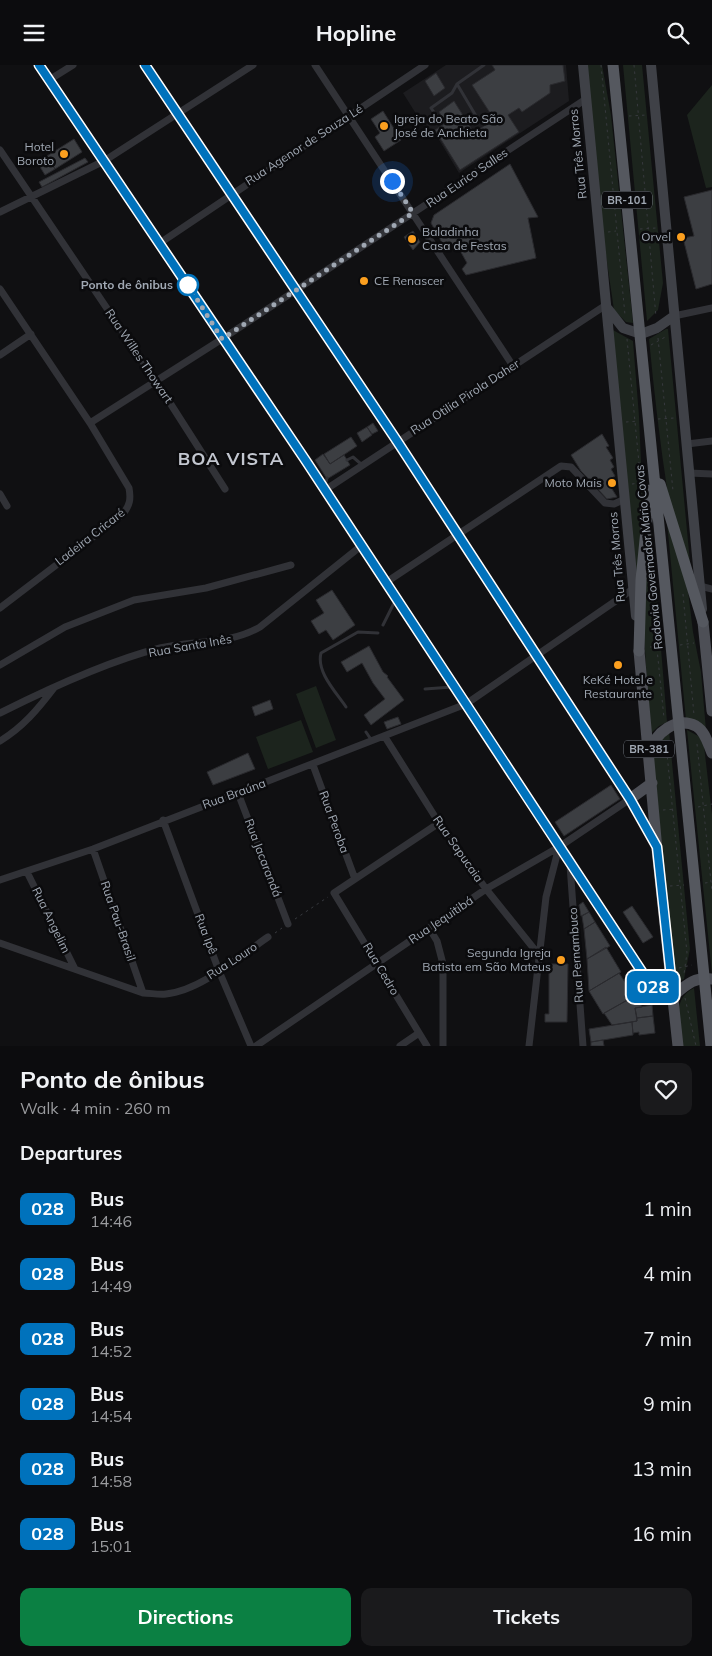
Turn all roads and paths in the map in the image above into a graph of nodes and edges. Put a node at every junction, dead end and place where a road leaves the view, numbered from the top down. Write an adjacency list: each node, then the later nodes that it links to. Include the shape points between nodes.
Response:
1 (39, 65): 12 (street)
2 (73, 65): 12 (street)
3 (145, 65): 15 (street)
4 (253, 65): 15 (street)
5 (314, 65): 16 (street)
6 (425, 65): 16 (street, Rua Agenor de Souza Lé)
7 (484, 65): 13 (lane)
8 (583, 65): 14 (main road, Rua Três Morros / BR-381)
9 (613, 65): 33 (highway, Rodovia Governador Mário Covas / BR-101)
10 (634, 65): 31 (path)
11 (651, 65): 30 (main road)
12 (49, 79): 20 (street)
13 (457, 84): 17 (lane, via 452,93 431,108); 18 (lane)
14 (586, 99): 24 (street, Rua Eurico Salles); 28 (main road, Rua Três Morros / BR-381)
15 (178, 115): 20 (street); 21 (street)
16 (348, 116): 21 (street, Rua Agenor de Souza Lé); 24 (street)
17 (438, 118)
18 (479, 121)
19 (0, 150): 22 (street, Rua Willes Thowart)
20 (104, 161): 22 (street); 25 (street)
21 (231, 193): 25 (street, Rua Agenor de Souza Lé); 27 (street)
22 (31, 196): 23 (street); 37 (street, Rua Willes Thowart)
23 (0, 212)
24 (413, 213): 27 (street, Rua Eurico Salles); 36 (street)
25 (160, 243): 34 (street)
26 (0, 289): 32 (street, Ladeira Cricaré)
27 (296, 289): 34 (street, Rua Eurico Salles); 39 (street)
28 (606, 305): 33 (main road, via 623,328); 36 (street, Rua Otilia Pirola Daher); 52 (main road, Rua Três Morros / BR-381)
29 (712, 308): 30 (street)
30 (674, 316): 31 (main road); 41 (main road)
31 (657, 328): 33 (main road); 50 (path)
32 (31, 334): 35 (street); 38 (street, Ladeira Cricaré)
33 (641, 334): 43 (highway, Rodovia Governador Mário Covas / BR-101)
34 (222, 339): 37 (street, Rua Eurico Salles); 49 (street, via 308,461)
35 (0, 355)
36 (513, 366): 39 (street, Rua Otilia Pirola Daher)
37 (156, 381): 38 (street, Rua Eurico Salles); 48 (street, Rua Willes Thowart)
38 (90, 423): 63 (street, Ladeira Cricaré, via 129,488 131,498 128,507)
39 (397, 441): 44 (street, Rua Otilia Pirola Daher); 54 (street)
40 (712, 441): 41 (street)
41 (687, 444): 45 (main road)
42 (347, 460): 44 (lane, via 353,457)
43 (652, 463): 64 (highway); 67 (highway, via 641,580); 78 (highway, Rodovia Governador Mário Covas / BR-101)
44 (361, 464): 49 (street, Rua Otilia Pirola Daher)
45 (690, 473): 46 (street); 58 (main road)
46 (712, 474)
47 (327, 478): 49 (lane)
48 (225, 489)
49 (324, 489): 55 (street)
50 (674, 492)
51 (0, 494): 53 (street)
52 (625, 499): 54 (street, via 614,504 605,503 566,465 555,469); 59 (main road, Rua Três Morros / BR-381)
53 (7, 506)
54 (458, 534): 57 (street); 68 (street)
55 (361, 546): 57 (street); 72 (street, Rua Santa Inês, via 247,635 231,640 160,648)
56 (291, 565): 70 (street, via 206,588 134,600 65,627)
57 (385, 583): 62 (street)
58 (700, 587): 60 (street); 64 (main road)
59 (633, 589): 67 (main road, Rua Três Morros / BR-381); 68 (street, Rua Braúna)
60 (712, 589)
61 (683, 591): 79 (path)
62 (395, 600): 65 (lane); 71 (street)
63 (0, 608)
64 (704, 622): 69 (main road)
65 (383, 625)
66 (378, 633): 75 (lane, via 358,632 321,653 321,669)
67 (639, 651): 85 (main road, Rua Três Morros / BR-381)
68 (536, 655): 74 (street, Rua Braúna); 89 (street)
69 (710, 664): 76 (main road)
70 (0, 665)
71 (455, 687): 73 (lane); 74 (street)
72 (54, 688): 77 (street, Rua Santa Inês); 82 (street, via 17,731)
73 (425, 689)
74 (466, 704): 81 (street, Rua Braúna); 92 (street)
75 (346, 707)
76 (712, 711)
77 (0, 713)
78 (679, 724): 79 (main road); 85 (main road, via 665,729 656,737); 107 (highway, Rodovia Governador Mário Covas / BR-101)
79 (695, 726): 84 (main road, via 705,736); 100 (path)
80 (366, 733): 83 (lane)
81 (385, 737): 83 (street, Rua Braúna); 91 (street, Rua Sapucaia)
82 (0, 741)
83 (372, 742): 86 (street, Rua Braúna)
84 (712, 753)
85 (650, 757): 87 (main road, Rua Três Morros / BR-381)
86 (313, 765): 88 (street, Rua Braúna); 97 (street, Rua Peroba)
87 (652, 783): 89 (main road); 93 (main road, Rua Três Morros / BR-381)
88 (238, 793): 90 (street, Rua Braúna); 102 (street, Rua Jacarandá)
89 (630, 799): 92 (street, Rua Jequitibá); 93 (street)
90 (163, 820): 94 (street, Rua Braúna); 111 (street, Rua Ipê)
91 (439, 823): 97 (street); 99 (street, Rua Sapucaia)
92 (559, 847): 95 (street); 99 (street, Rua Jequitibá); 106 (street, via 546,897)
93 (657, 847): 110 (main road, Rua Três Morros / BR-381)
94 (93, 849): 96 (street, Rua Braúna); 113 (street, Rua Pau-Brasil)
95 (570, 865): 114 (street, via 650,984 658,991); 122 (street, Rua Pernambuco)
96 (27, 872): 98 (street, Rua Braúna); 109 (street, Rua Angelim)
97 (355, 879): 101 (street)
98 (0, 880)
99 (486, 889): 103 (street, Rua Jequitibá); 106 (street, Rua Sapucaia)
100 (712, 892)
101 (334, 893): 102 (path, Rua Louro); 108 (street, Rua Cedro)
102 (288, 924): 104 (path, Rua Louro)
103 (430, 927): 108 (street, Rua Jequitibá); 120 (street, via 444,964)
104 (268, 937): 111 (street, Rua Louro)
105 (0, 943): 109 (street, Rua Louro)
106 (539, 955): 121 (street)
107 (702, 963): 110 (path); 112 (highway, Rodovia Governador Mário Covas / BR-101)
108 (378, 964): 115 (street, Rua Cedro); 117 (street, Rua Jequitibá)
109 (74, 967): 113 (street, Rua Louro)
110 (671, 970): 114 (main road, Rua Três Morros / BR-381)
111 (220, 971): 113 (street, Rua Louro, via 166,994); 116 (street, Rua Ipê)
112 (708, 978): 114 (main road, via 690,982); 124 (highway, Rodovia Governador Mário Covas / BR-101)
113 (143, 993)
114 (673, 996): 123 (main road, Rua Três Morros / BR-381)
115 (419, 1033): 118 (street); 119 (street, Rua Cedro)
116 (251, 1046)
117 (256, 1046)
118 (400, 1046)
119 (427, 1046)
120 (442, 1046)
121 (529, 1046)
122 (583, 1046)
123 (678, 1046)
124 (711, 1046)

